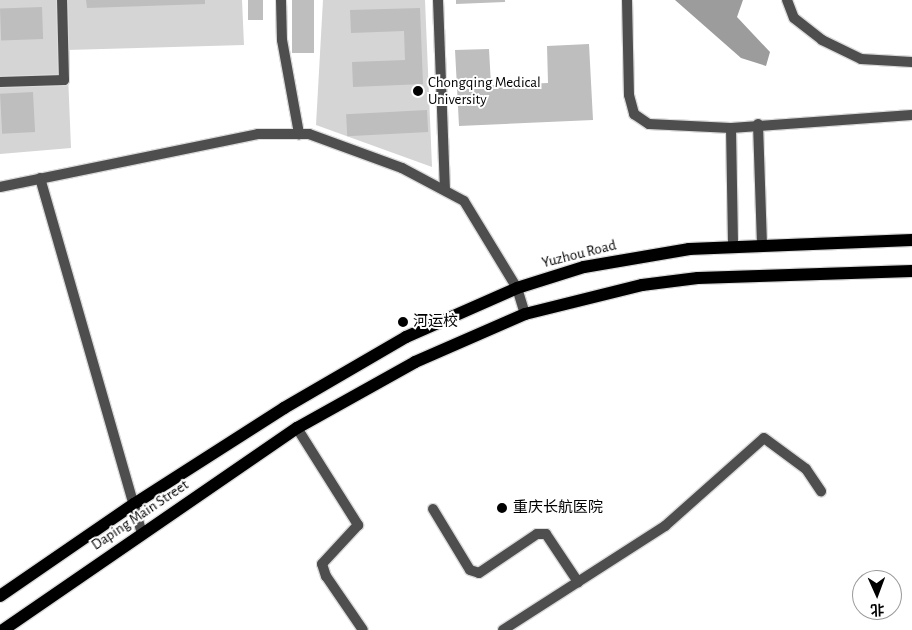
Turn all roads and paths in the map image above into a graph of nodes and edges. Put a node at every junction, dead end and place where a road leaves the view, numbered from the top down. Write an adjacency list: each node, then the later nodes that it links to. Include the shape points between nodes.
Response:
1 (62, 0): 7 (street, via 64,80)
2 (281, 0): 11 (street, via 282,40)
3 (438, 0): 14 (street)
4 (627, 0): 10 (street, via 629,95 634,114 649,124)
5 (787, 0): 6 (street, via 794,18 822,40 861,59)
6 (912, 62)
7 (0, 82)
8 (912, 115): 9 (street)
9 (758, 124): 10 (street); 16 (street)
10 (731, 128): 17 (street)
11 (299, 134): 12 (street, via 258,134); 14 (street, via 360,150)
12 (40, 178): 13 (street); 24 (street)
13 (0, 187)
14 (445, 189): 19 (street, via 464,201)
15 (912, 240): 16 (main road, Yuzhou Road)
16 (762, 245): 17 (main road, Yuzhou Road)
17 (733, 246): 19 (main road, Yuzhou Road, via 637,256)
18 (912, 271): 20 (main road, via 698,278 642,285)
19 (516, 288): 20 (street); 21 (main road, Yuzhou Road, via 406,337)
20 (525, 314): 22 (main road, via 414,362)
21 (284, 408): 24 (main road, Daping Main Street)
22 (297, 428): 26 (main road, Daping Main Street); 30 (street, via 358,525 322,564 326,576)
23 (821, 491): 27 (street, via 806,469 764,438 665,526)
24 (134, 504): 26 (street); 28 (main road, Daping Main Street)
25 (433, 508): 27 (street, via 470,570 479,573 537,534 546,534)
26 (142, 533): 29 (main road, Daping Main Street)
27 (578, 582): 31 (street)
28 (0, 596)
29 (3, 630)
30 (363, 630)
31 (503, 630)

